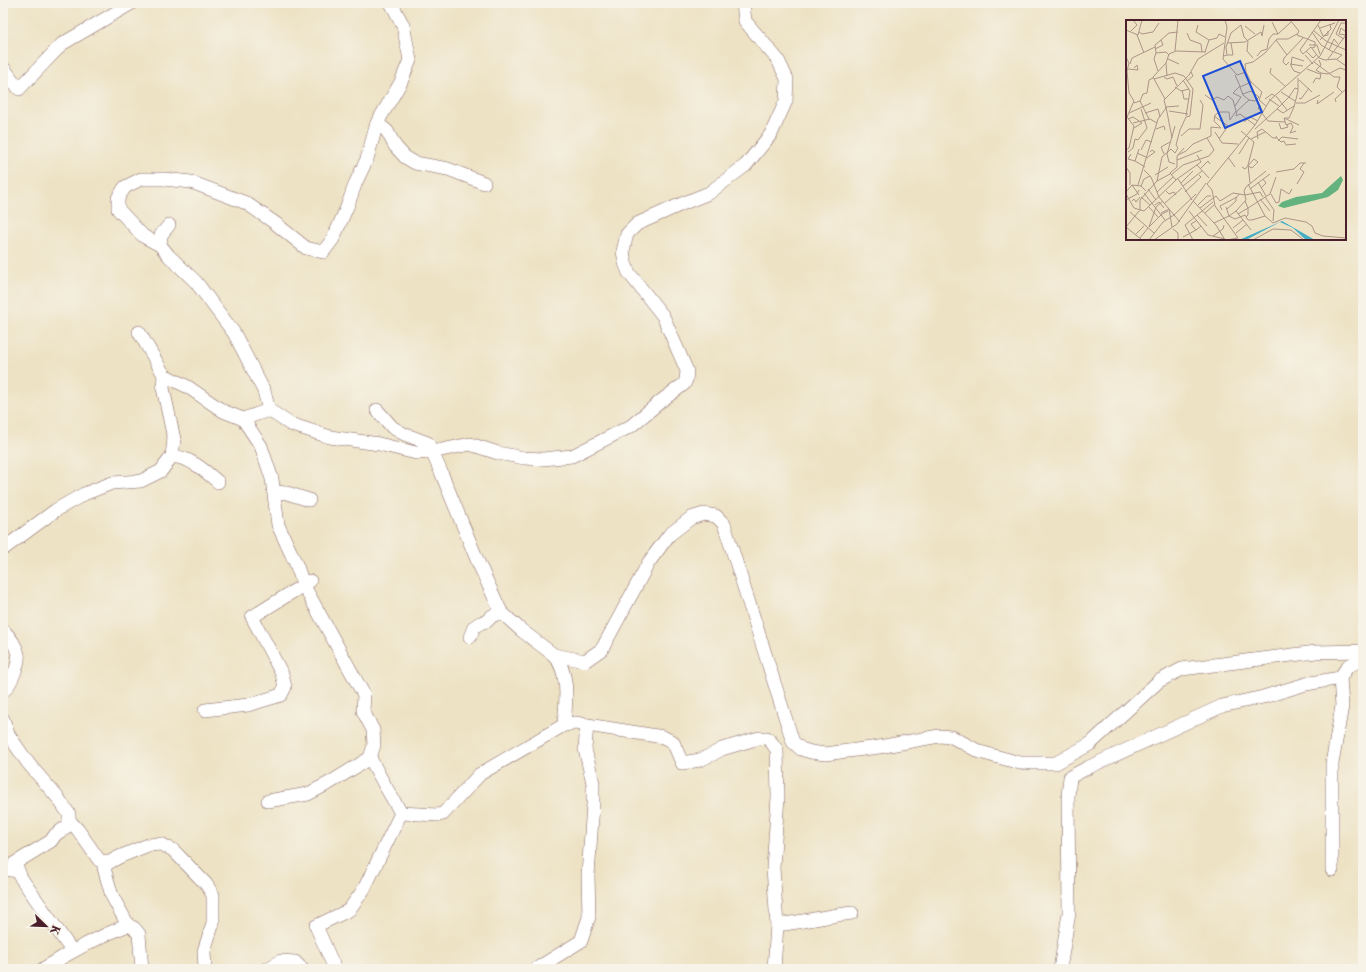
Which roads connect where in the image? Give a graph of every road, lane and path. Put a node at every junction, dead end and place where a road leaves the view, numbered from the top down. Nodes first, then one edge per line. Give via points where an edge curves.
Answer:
1 (132, 3) edge
2 (391, 3) edge
3 (743, 3) edge
4 (3, 67) edge
5 (377, 123) junction
6 (484, 183) dead end
7 (169, 225) dead end
8 (160, 246) junction
9 (139, 332) dead end
10 (164, 375) junction
11 (269, 410) junction
12 (377, 410) dead end
13 (243, 419) junction
14 (432, 452) junction
15 (172, 456) junction
16 (218, 482) dead end
17 (274, 492) junction
18 (309, 500) dead end
19 (3, 549) edge
20 (308, 583) junction
21 (501, 612) junction
22 (3, 630) edge
23 (470, 637) dead end
24 (1363, 651) edge
25 (554, 655) junction
26 (1363, 659) edge
27 (1340, 678) junction
28 (3, 691) edge
29 (205, 710) dead end
30 (3, 719) edge
31 (564, 725) junction
32 (587, 725) junction
33 (370, 758) junction
34 (268, 801) dead end
35 (401, 813) junction
36 (69, 820) junction
37 (108, 863) junction
38 (3, 869) edge
39 (1332, 870) dead end
40 (18, 871) junction
41 (852, 913) dead end
42 (128, 925) junction
43 (776, 925) junction
44 (72, 951) junction
45 (43, 969) edge
46 (142, 969) edge
47 (205, 969) edge
48 (266, 969) edge
49 (302, 969) edge
50 (336, 969) edge
51 (536, 969) edge
52 (774, 969) edge
53 (1060, 969) edge

1 - 4 street via 62,44 19,88
2 - 5 street via 403,25 410,60 401,82
3 - 14 street via 745,21 778,60 787,79 786,101 771,134 746,165 709,194 636,224 627,234 623,251 629,273 663,316 687,371 684,384 631,426 572,456 524,458 470,444
5 - 6 street via 387,131 405,157 415,163 448,169
5 - 8 street via 367,159 347,207 333,239 323,252 306,248 246,203 191,182 141,179 125,187 118,198 118,209 143,236
7 - 8 street via 161,235
8 - 11 street via 196,282 234,333 264,391
9 - 10 street
10 - 13 street via 188,387 223,411
10 - 15 street via 163,388 174,439
11 - 13 street
11 - 14 street via 290,424 330,437 379,444 416,453
12 - 14 street via 392,427 428,443
13 - 17 street via 261,446
14 - 21 street
15 - 16 street via 192,462
15 - 19 street via 161,471 141,481 112,482 84,494 56,510
17 - 18 street
17 - 20 street via 278,525
20 - 29 street via 252,616 282,674 285,687 281,695 248,705
20 - 33 street via 364,695 363,711 373,730 374,745
21 - 23 street via 474,627
21 - 25 street via 520,630
22 - 28 street via 19,655 16,669
24 - 25 street via 1316,652 1182,669 1159,681 1090,744 1056,763 1020,763 980,752 960,740 946,736 825,754 811,752 801,749 793,742 724,524 716,516 704,514 691,518 669,535 649,562 602,649 585,661
25 - 31 street via 564,671
26 - 27 street via 1348,666
27 - 39 street via 1342,706 1332,764
27 - 53 street via 1306,684 1222,706 1070,777 1069,913
30 - 36 street via 8,734 28,763 58,798 69,814
31 - 32 street
31 - 35 street via 480,774 443,814
32 - 43 street via 663,737 673,742 682,763 700,760 722,749 753,740 767,738 772,743 777,750 778,770 773,868
32 - 51 street via 585,749 593,784 588,875 589,917 581,942
33 - 34 street via 308,794
33 - 35 street
35 - 50 street via 364,889 349,910 316,926
36 - 37 street via 99,860
36 - 40 street via 69,825 55,834 51,841 15,863
37 - 42 street via 104,868 112,896
37 - 47 street via 148,845 161,844 173,850 206,884 213,895 213,923 204,951
38 - 40 street
40 - 44 street
41 - 43 street
42 - 44 street
42 - 46 street via 139,934
43 - 52 street
44 - 45 street
48 - 49 street via 281,961 294,962

